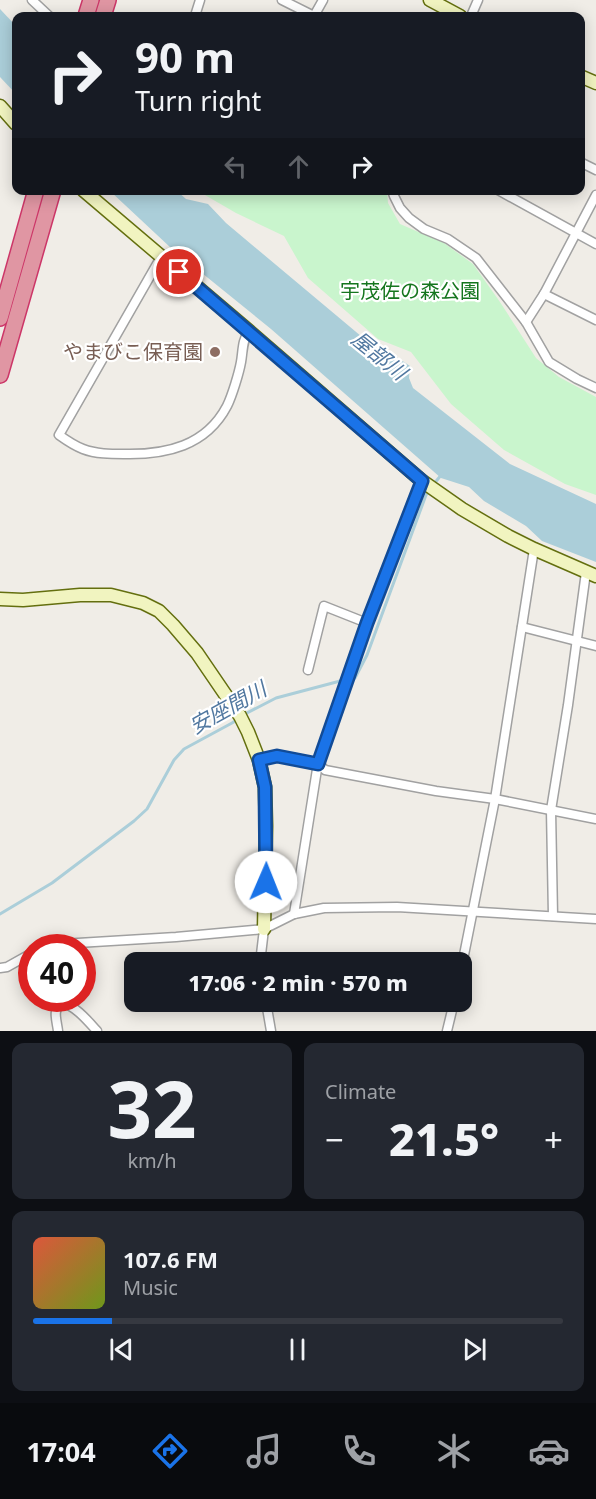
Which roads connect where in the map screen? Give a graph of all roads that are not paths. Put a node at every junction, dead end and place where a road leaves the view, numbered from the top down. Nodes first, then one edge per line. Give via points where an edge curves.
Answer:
1 (32, 0) edge
2 (282, 0) edge
3 (430, 0) edge
4 (45, 12) edge
5 (306, 12) edge
6 (452, 12) edge
7 (0, 106) edge
8 (12, 120) edge
9 (35, 195) edge
10 (52, 195) edge
11 (89, 195) edge
12 (394, 195) edge
13 (507, 195) edge
14 (596, 195) edge
15 (577, 234) junction
16 (596, 244) edge
17 (161, 257) junction
18 (544, 294) junction
19 (0, 318) edge
20 (596, 320) edge
21 (526, 322) junction
22 (249, 331) junction
23 (0, 375) edge
24 (596, 388) edge
25 (422, 481) junction
26 (534, 549) junction
27 (591, 574) edge
28 (0, 599) edge
29 (367, 623) junction
30 (522, 627) junction
31 (577, 640) junction
32 (596, 646) edge
33 (308, 670) dead end
34 (259, 760) junction
35 (318, 764) junction
36 (495, 800) junction
37 (551, 810) junction
38 (596, 819) edge
39 (474, 913) junction
40 (294, 914) junction
41 (553, 916) junction
42 (596, 919) edge
43 (264, 929) junction
44 (96, 942) edge
45 (261, 952) edge
46 (465, 952) edge
47 (18, 960) edge
48 (0, 968) edge
49 (268, 1012) edge
50 (452, 1012) edge
51 (58, 1031) edge
52 (97, 1031) edge
53 (271, 1031) edge
54 (447, 1031) edge

1 - 4 street
2 - 5 street
3 - 6 street
7 - 8 street
9 - 19 highway
10 - 23 highway
11 - 17 street
12 - 21 street via 400,208 423,229 448,239 476,258
13 - 15 street
14 - 15 street
15 - 16 street
15 - 18 street
17 - 22 street
17 - 22 street via 59,435 82,449 139,455 161,453 198,439 227,406
18 - 20 street
18 - 21 street
21 - 24 street via 549,362
22 - 25 street
25 - 26 street via 462,509
25 - 29 street
26 - 27 street
26 - 30 street
27 - 31 street
28 - 34 street via 111,595 159,611 197,653 240,716
29 - 33 street via 324,606
29 - 35 street
30 - 31 street
30 - 36 street
31 - 32 street
31 - 37 street
34 - 35 street via 277,756
34 - 43 street via 265,787
35 - 36 street via 325,770
35 - 40 street
36 - 37 street
36 - 39 street
37 - 38 street
37 - 41 street
39 - 40 street via 397,907 324,908
39 - 41 street
39 - 46 street
40 - 43 street
41 - 42 street
43 - 44 street
43 - 45 street
47 - 48 street
49 - 53 street
50 - 54 street
51 - 52 street via 55,1011 57,1005 66,1003

